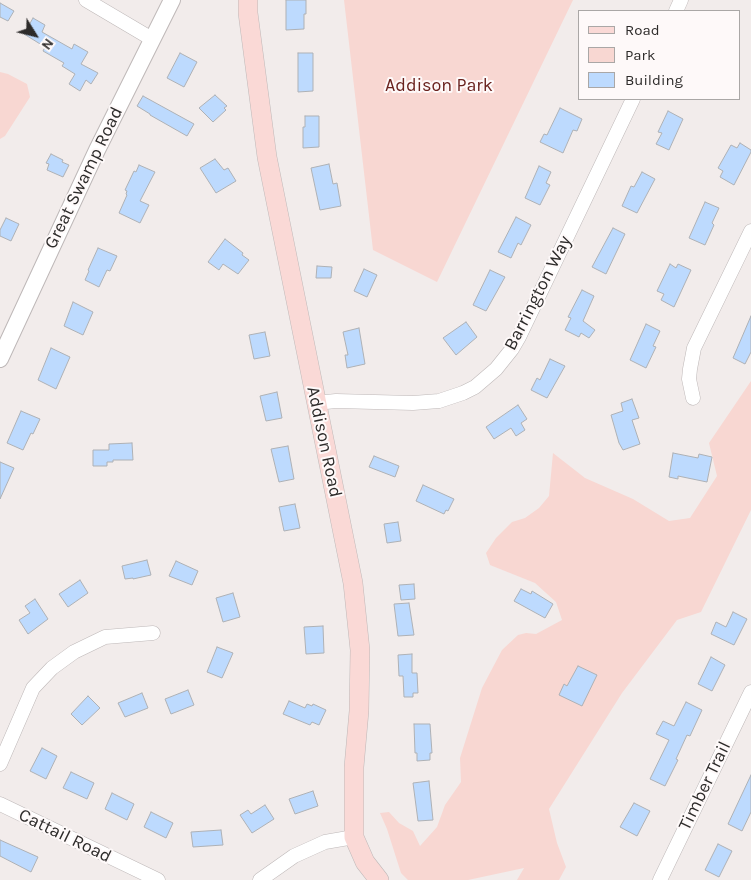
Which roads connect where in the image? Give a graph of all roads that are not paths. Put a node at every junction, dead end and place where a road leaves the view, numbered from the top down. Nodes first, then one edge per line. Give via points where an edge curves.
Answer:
1 (86, 0) edge
2 (172, 0) edge
3 (248, 0) edge
4 (152, 39) junction
5 (634, 100) edge
6 (751, 230) edge
7 (0, 359) edge
8 (693, 398) dead end
9 (316, 403) junction
10 (153, 633) dead end
11 (751, 692) edge
12 (0, 764) edge
13 (0, 804) edge
14 (354, 837) junction
15 (158, 880) edge
16 (260, 880) edge
17 (379, 880) edge
18 (660, 880) edge

1 - 4 street
2 - 4 street, Great Swamp Road
3 - 9 main road, Addison Road via 267,157
4 - 7 street, Great Swamp Road
5 - 9 street, Barrington Way via 519,337 496,369 475,387 438,401 336,400
6 - 8 street via 694,348 689,379
9 - 14 main road, Addison Road via 353,583 360,650
10 - 12 street via 104,637 52,668 33,688
11 - 18 street, Timber Trail
13 - 15 street, Cattail Road
14 - 16 street via 325,842 294,856
14 - 17 main road, Addison Road via 364,862

